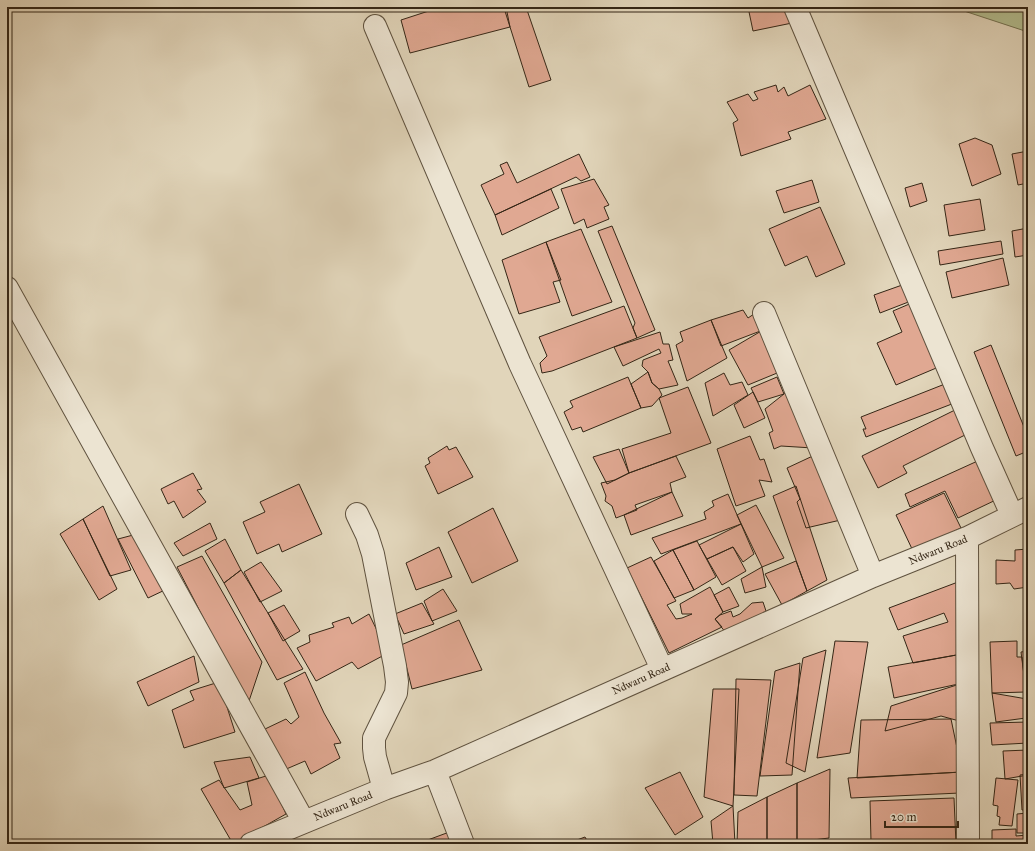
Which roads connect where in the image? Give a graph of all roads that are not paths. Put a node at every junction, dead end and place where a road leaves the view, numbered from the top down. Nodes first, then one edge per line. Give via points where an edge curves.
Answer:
1 (795, 7) edge
2 (375, 26) dead end
3 (7, 288) edge
4 (764, 313) dead end
5 (1020, 512) edge
6 (357, 514) dead end
7 (967, 538) junction
8 (873, 576) junction
9 (662, 669) junction
10 (435, 771) junction
11 (384, 789) junction
12 (304, 822) junction
13 (251, 844) edge
14 (463, 844) edge
15 (968, 844) edge

1 - 5 street via 982,448
2 - 9 street via 520,364
3 - 12 street
4 - 8 street
5 - 7 street, Ndwaru Road
6 - 11 street via 373,554 397,682 396,693 374,738 375,757
7 - 8 street, Ndwaru Road
7 - 15 street
8 - 9 street, Ndwaru Road
9 - 10 street, Ndwaru Road
10 - 11 street, Ndwaru Road
10 - 14 street
11 - 12 street, Ndwaru Road
12 - 13 street, Ndwaru Road

